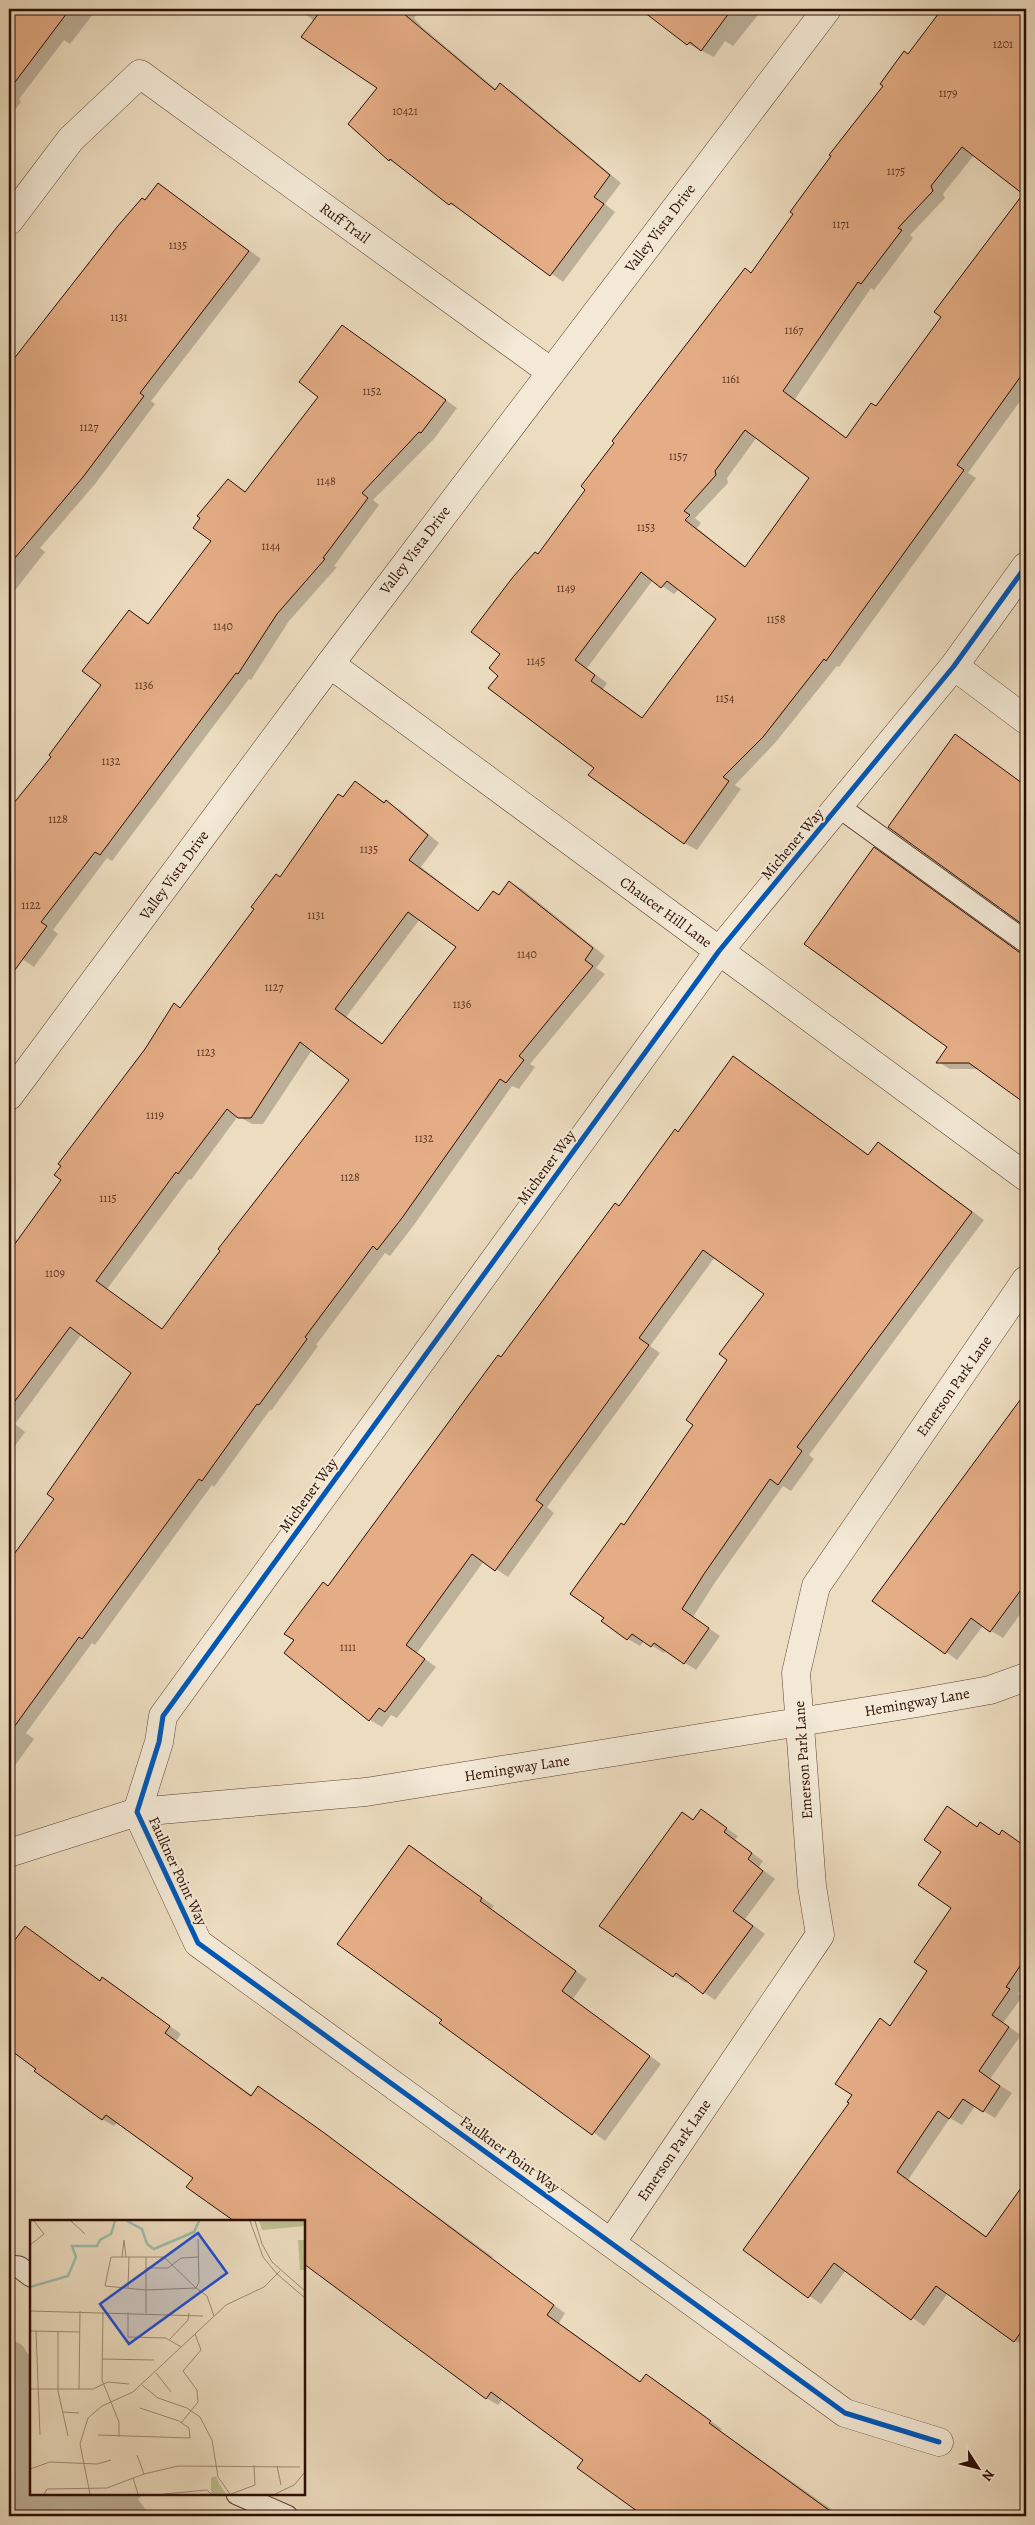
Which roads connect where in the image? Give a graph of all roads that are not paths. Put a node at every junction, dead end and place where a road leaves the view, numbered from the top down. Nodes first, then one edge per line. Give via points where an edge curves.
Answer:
1 (827, 9) edge
2 (9, 221) edge
3 (550, 372) junction
4 (1026, 566) edge
5 (330, 664) junction
6 (954, 666) junction
7 (1026, 720) edge
8 (839, 807) junction
9 (1026, 942) edge
10 (719, 951) junction
11 (9, 1096) edge
12 (1026, 1178) edge
13 (1026, 1280) edge
14 (1026, 1677) edge
15 (800, 1722) junction
16 (136, 1812) junction
17 (9, 1853) edge
18 (611, 2243) junction
19 (939, 2442) dead end
20 (239, 2495) edge
21 (287, 2516) edge

1 - 3 street, Valley Vista Drive
2 - 3 street, Ruff Trail via 71,139 140,74
3 - 5 street, Valley Vista Drive
4 - 6 street, Michener Way
5 - 10 street, Chaucer Hill Lane
5 - 11 street, Valley Vista Drive
6 - 7 street
6 - 8 street, Michener Way
8 - 9 lane
8 - 10 street, Michener Way
10 - 12 street, Chaucer Hill Lane
10 - 16 street, Michener Way via 163,1716 159,1742
13 - 15 street, Emerson Park Lane via 816,1586 796,1673
14 - 15 street, Hemingway Lane via 990,1690
15 - 16 street, Hemingway Lane via 366,1792
15 - 18 street, Emerson Park Lane via 812,1886 820,1935
16 - 17 street, Hemingway Lane
16 - 18 street, Faulkner Point Way via 198,1943
18 - 19 street, Faulkner Point Way via 845,2413
20 - 21 lane

